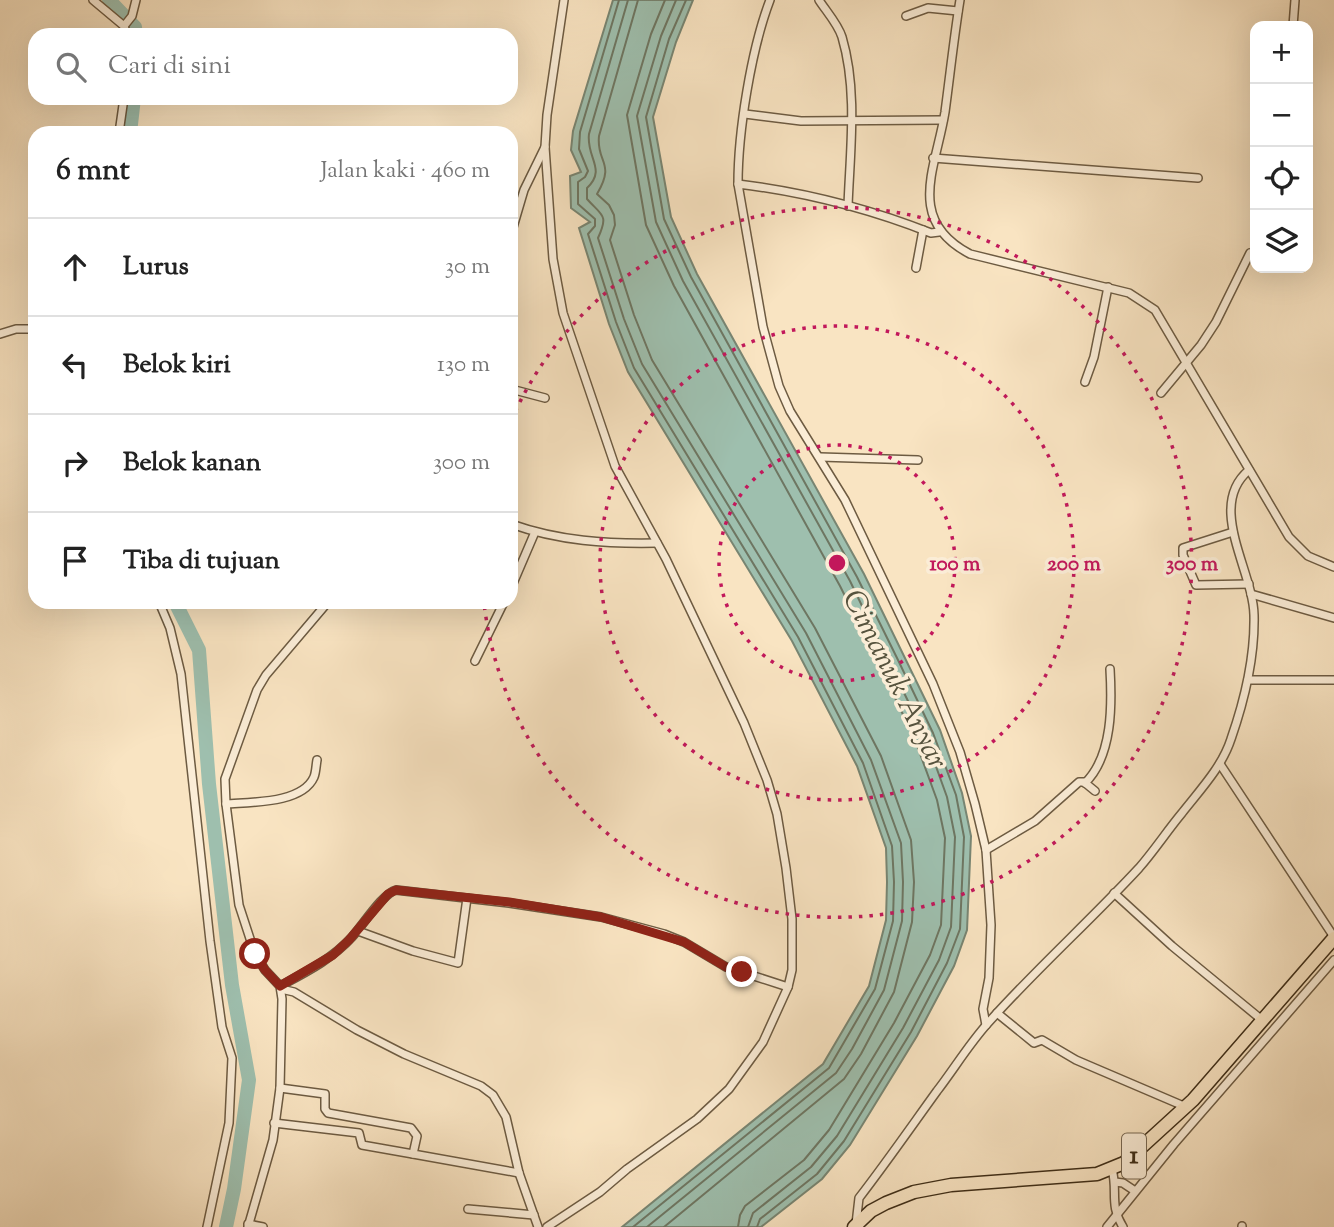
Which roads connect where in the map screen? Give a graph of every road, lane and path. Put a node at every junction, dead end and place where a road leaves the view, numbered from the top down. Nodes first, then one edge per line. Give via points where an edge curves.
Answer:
1 (93, 0) edge
2 (136, 0) edge
3 (565, 0) edge
4 (770, 0) edge
5 (819, 0) edge
6 (960, 0) edge
7 (1296, 0) edge
8 (958, 11) junction
9 (906, 16) dead end
10 (1294, 21) edge
11 (127, 22) junction
12 (127, 28) edge
13 (123, 105) edge
14 (745, 114) junction
15 (943, 120) junction
16 (852, 122) junction
17 (120, 126) edge
18 (545, 147) junction
19 (939, 158) junction
20 (1198, 177) dead end
21 (738, 184) junction
22 (848, 206) junction
23 (518, 210) edge
24 (923, 230) junction
25 (939, 232) junction
26 (1250, 253) dead end
27 (916, 268) dead end
28 (1108, 287) junction
29 (28, 329) edge
30 (0, 334) edge
31 (1187, 362) junction
32 (1084, 382) dead end
33 (518, 391) edge
34 (1160, 393) dead end
35 (545, 398) dead end
36 (820, 457) junction
37 (918, 460) dead end
38 (1248, 470) junction
39 (518, 526) edge
40 (535, 532) junction
41 (1233, 532) junction
42 (657, 543) junction
43 (1334, 567) edge
44 (518, 572) edge
45 (1249, 584) junction
46 (1251, 594) junction
47 (162, 609) edge
48 (322, 609) edge
49 (501, 609) edge
50 (1334, 618) edge
51 (475, 661) dead end
52 (1110, 669) dead end
53 (1248, 680) junction
54 (1334, 680) edge
55 (317, 760) dead end
56 (1220, 764) junction
57 (1085, 783) junction
58 (1094, 791) dead end
59 (226, 804) junction
60 (986, 850) junction
61 (1114, 893) junction
62 (467, 898) junction
63 (358, 931) junction
64 (1333, 942) edge
65 (1334, 960) edge
66 (281, 987) junction
67 (788, 988) junction
68 (997, 1013) junction
69 (1262, 1020) junction
70 (986, 1025) junction
71 (280, 1088) junction
72 (1186, 1107) junction
73 (274, 1123) junction
74 (413, 1154) junction
75 (519, 1173) junction
76 (1117, 1178) junction
77 (1134, 1190) junction
78 (468, 1209) dead end
79 (534, 1215) junction
80 (1116, 1215) junction
81 (248, 1225) edge
82 (855, 1226) edge
83 (207, 1227) edge
84 (263, 1227) edge
85 (538, 1227) edge
86 (547, 1227) edge
87 (1107, 1227) edge
88 (1123, 1227) edge

1 - 11 street
2 - 11 street
3 - 18 street
4 - 14 street
5 - 16 street via 842,37
6 - 8 street
7 - 10 street
8 - 9 street via 928,8
8 - 15 street
11 - 12 street
13 - 17 street
14 - 16 street
14 - 21 street
15 - 16 street
15 - 19 street
16 - 22 street
18 - 23 street
18 - 42 street via 563,313 615,466
19 - 20 street
19 - 25 street via 929,192
21 - 22 street
21 - 36 street via 763,327 779,386
22 - 24 street
24 - 25 street
24 - 27 street
25 - 28 street via 970,254
26 - 31 street via 1216,322
28 - 31 street via 1129,293 1155,310
28 - 32 street via 1094,357
29 - 30 street
31 - 34 street
31 - 38 street
33 - 35 street
36 - 37 street
36 - 60 street via 933,684 960,752
38 - 41 street via 1235,488
38 - 43 street via 1293,543 1308,556
39 - 40 street
40 - 42 street via 615,544
40 - 44 street
41 - 45 street
41 - 45 street via 1183,548 1183,555 1196,585
42 - 67 street via 767,780 777,814 792,919
45 - 46 street
46 - 50 street
46 - 53 street via 1254,623
47 - 83 street via 179,663 210,941 222,1027 232,1058 229,1123
48 - 59 street via 257,690 225,779
49 - 51 street
52 - 57 street via 1110,723 1095,770
53 - 54 street
53 - 56 street
55 - 59 street via 312,781 290,795
56 - 61 street
56 - 64 street
57 - 58 street
57 - 60 street via 1079,782 1023,830
59 - 66 street via 239,905 248,936 260,962
60 - 70 street via 991,925 983,1009
61 - 68 street
61 - 69 street
62 - 63 street via 392,891
62 - 63 street via 458,963
62 - 67 street via 601,917 664,934 726,967
63 - 66 street via 333,955
64 - 69 highway, 1
65 - 77 street
66 - 71 street
66 - 75 street via 404,1054 481,1086 506,1117
67 - 86 street via 763,1042 729,1089 698,1119
68 - 70 street
68 - 72 street via 1034,1043 1042,1041
69 - 72 highway, 1
70 - 82 street via 859,1198
71 - 73 street
71 - 74 street via 325,1094 328,1113 411,1128 417,1136
72 - 76 highway, 1
73 - 74 street via 359,1133 362,1145
73 - 81 street
74 - 75 street
75 - 79 street
76 - 77 street
76 - 80 street via 1113,1192
76 - 82 highway, 1 via 1097,1174 931,1188 886,1202
77 - 80 street
78 - 79 street
79 - 85 street
80 - 87 street
80 - 88 street
81 - 84 street

